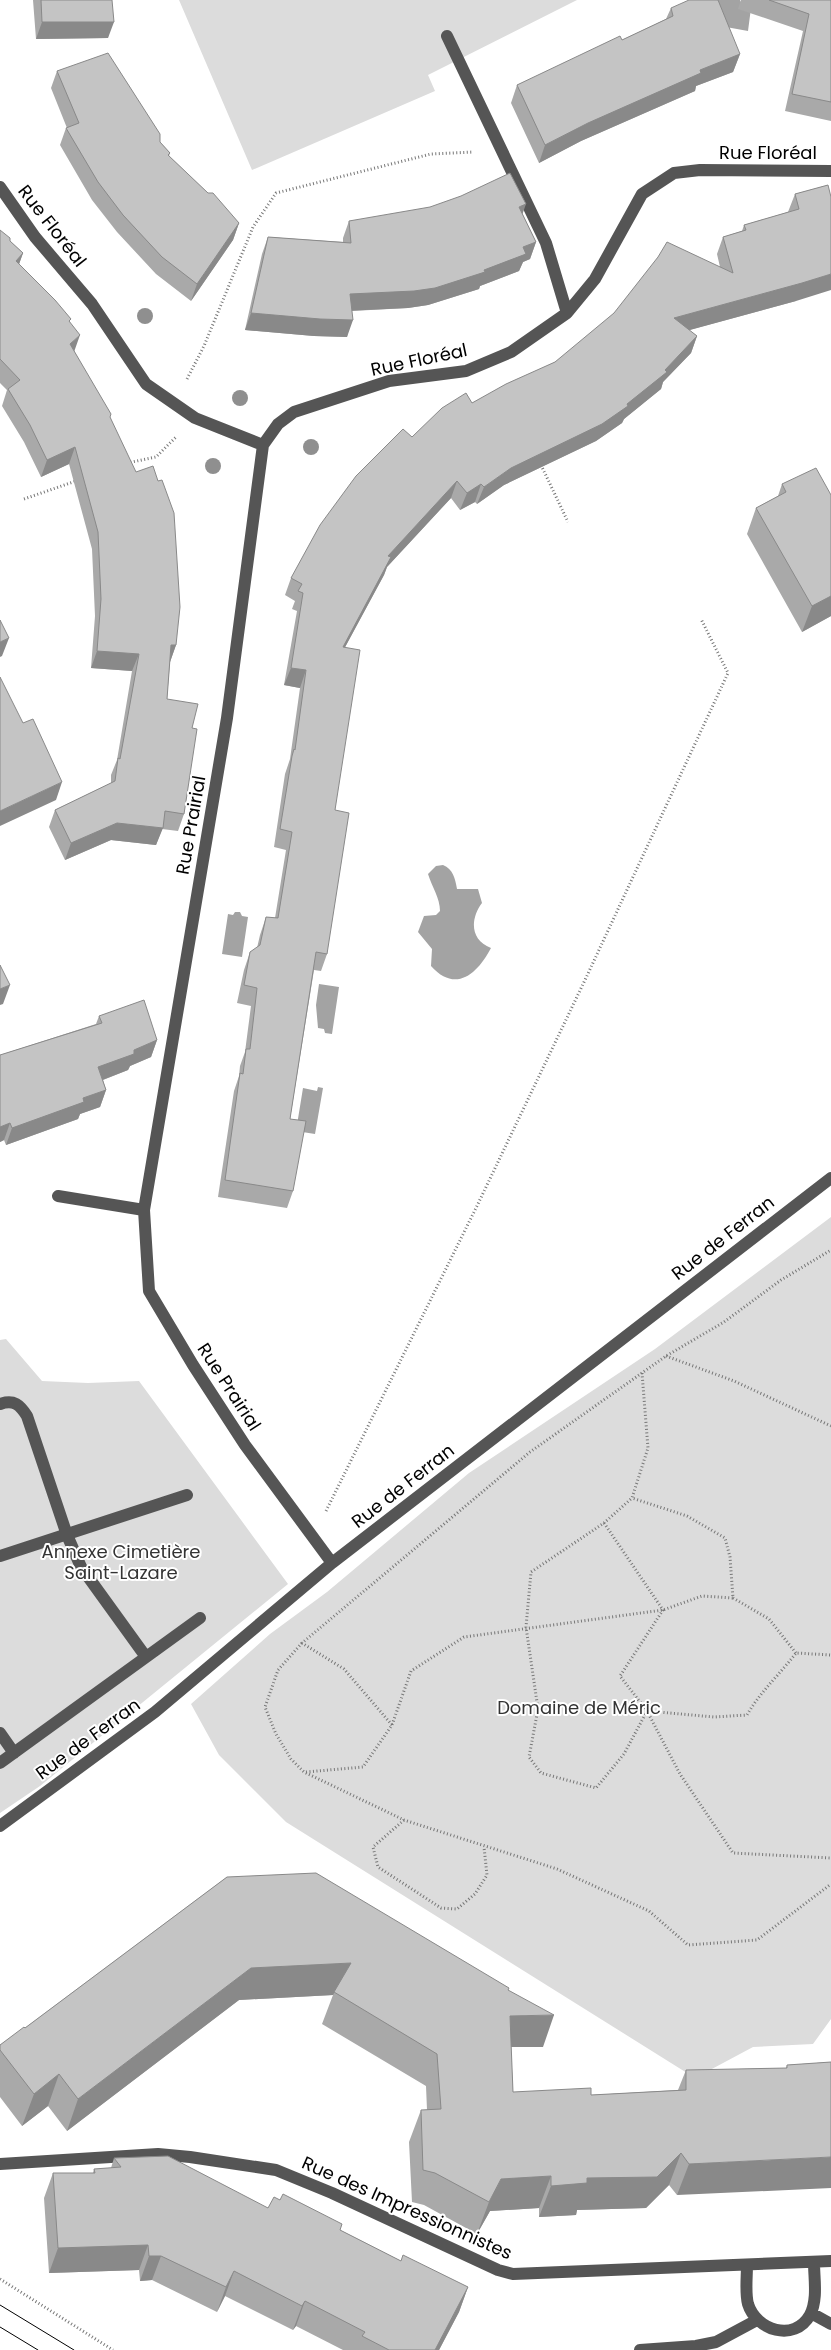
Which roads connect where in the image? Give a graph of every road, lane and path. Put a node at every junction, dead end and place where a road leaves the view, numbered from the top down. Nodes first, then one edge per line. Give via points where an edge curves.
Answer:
1 (446, 36) dead end
2 (502, 151) junction
3 (831, 171) edge
4 (0, 187) edge
5 (567, 313) junction
6 (174, 404) junction
7 (195, 418) junction
8 (263, 445) junction
9 (538, 459) edge
10 (126, 463) edge
11 (80, 480) edge
12 (24, 499) dead end
13 (568, 522) dead end
14 (701, 619) dead end
15 (831, 1178) edge
16 (58, 1196) dead end
17 (144, 1210) junction
18 (831, 1250) edge
19 (666, 1356) junction
20 (642, 1373) junction
21 (0, 1404) edge
22 (831, 1426) edge
23 (187, 1495) dead end
24 (632, 1498) junction
25 (604, 1523) junction
26 (66, 1535) junction
27 (311, 1535) junction
28 (0, 1556) edge
29 (332, 1563) junction
30 (733, 1598) junction
31 (663, 1610) junction
32 (200, 1618) dead end
33 (526, 1627) junction
34 (302, 1643) junction
35 (796, 1653) junction
36 (831, 1655) edge
37 (146, 1657) junction
38 (647, 1711) junction
39 (392, 1725) junction
40 (0, 1734) edge
41 (14, 1753) junction
42 (0, 1763) edge
43 (304, 1772) junction
44 (404, 1820) junction
45 (0, 1826) edge
46 (484, 1847) junction
47 (831, 1858) edge
48 (831, 1884) edge
49 (0, 2164) edge
50 (831, 2261) edge
51 (814, 2262) junction
52 (747, 2265) junction
53 (0, 2280) edge
54 (811, 2313) junction
55 (757, 2320) junction
56 (831, 2324) edge
57 (113, 2350) edge
58 (640, 2350) edge

1 - 2 street
2 - 5 street via 546,243
2 - 6 path via 431,154 276,193 252,227 204,346
3 - 5 street, Rue Floréal via 700,170 674,173 642,194 595,279
4 - 6 street, Rue Floréal via 34,237 92,304 146,384
5 - 8 street, Rue Floréal via 511,352 466,371 389,381 294,412 278,424
6 - 7 street, Rue Floréal
7 - 8 street, Rue Floréal
7 - 10 path via 156,457
8 - 17 street, Rue Prairial via 227,718
9 - 13 path
11 - 12 path
14 - 27 path via 728,672 472,1217 333,1501
15 - 29 street, Rue de Ferran
16 - 17 street
17 - 27 street, Rue Prairial via 150,1291 245,1445
18 - 19 path via 781,1280 724,1322
19 - 20 path
19 - 22 path via 734,1381
20 - 24 path via 648,1448
20 - 34 path via 530,1452
21 - 26 street via 14,1402 27,1416
23 - 26 street
24 - 25 path
24 - 30 path via 687,1516 725,1538
25 - 31 path
25 - 33 path via 531,1572
26 - 28 street
26 - 37 street via 80,1567
27 - 29 street, Rue Prairial
29 - 45 street, Rue de Ferran via 154,1712
30 - 31 path via 702,1596
30 - 35 path via 769,1619
31 - 33 path
31 - 38 path via 620,1676
32 - 37 street
33 - 38 path via 538,1709 529,1757 541,1773 596,1788 624,1754
33 - 39 path via 464,1637 411,1672
34 - 39 path via 344,1669
34 - 43 path via 278,1670 266,1707 276,1734 291,1759
35 - 36 path
35 - 38 path via 776,1680 757,1697 747,1715
37 - 41 street
38 - 47 path via 680,1774 733,1853
39 - 43 path via 363,1767
40 - 41 street
41 - 42 street
43 - 44 path
44 - 46 path
44 - 46 path via 373,1847 378,1868 441,1908 457,1908 475,1894 487,1876
46 - 48 path via 557,1869 649,1911 688,1945 757,1940
49 - 52 street, Rue des Impressionnistes via 158,2154 276,2170 513,2274
50 - 51 street, Rue des Impressionnistes
51 - 52 street, Rue des Impressionnistes
51 - 54 street via 815,2298
52 - 55 street via 748,2303
53 - 57 path
54 - 55 street via 794,2330 780,2332
54 - 56 street
55 - 58 street via 716,2342

